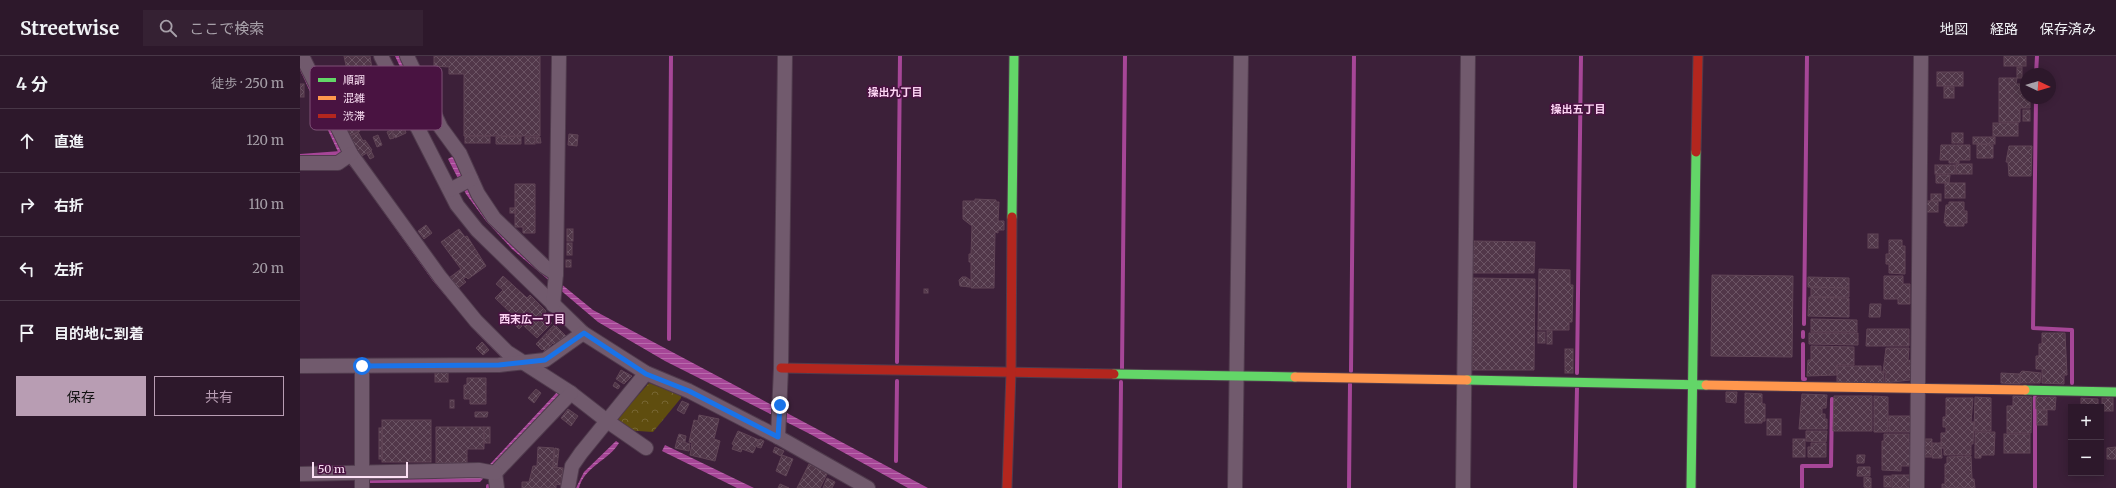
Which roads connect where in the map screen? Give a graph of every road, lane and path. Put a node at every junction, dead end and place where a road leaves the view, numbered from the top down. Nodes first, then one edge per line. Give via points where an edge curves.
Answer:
1 (302, 56) edge
2 (381, 56) edge
3 (407, 56) edge
4 (559, 56) edge
5 (785, 56) edge
6 (1014, 56) edge
7 (1241, 56) edge
8 (1468, 56) edge
9 (1698, 56) edge
10 (1920, 56) edge
11 (387, 66) edge
12 (412, 66) edge
13 (310, 72) edge
14 (442, 129) edge
15 (338, 130) edge
16 (428, 130) edge
17 (350, 154) junction
18 (300, 163) edge
19 (462, 184) junction
20 (556, 274) junction
21 (552, 305) junction
22 (584, 333) junction
23 (517, 363) junction
24 (300, 366) edge
25 (362, 366) junction
26 (781, 368) junction
27 (1011, 372) junction
28 (646, 374) junction
29 (1238, 376) junction
30 (1464, 381) junction
31 (1694, 385) junction
32 (1917, 390) junction
33 (2116, 392) edge
34 (571, 393) junction
35 (607, 421) junction
36 (778, 437) junction
37 (646, 448) dead end
38 (495, 473) junction
39 (300, 474) edge
40 (362, 474) junction
41 (362, 488) edge
42 (496, 488) edge
43 (568, 488) edge
44 (868, 488) edge
45 (1007, 488) edge
46 (1235, 488) edge
47 (1463, 488) edge
48 (1691, 488) edge
49 (1917, 488) edge

1 - 13 street
2 - 11 street
3 - 12 street
4 - 20 street
5 - 26 street
6 - 27 street
7 - 29 street
8 - 30 street
9 - 31 street
10 - 32 street
14 - 19 street via 460,154
15 - 17 street
16 - 19 street
17 - 18 street via 338,163
17 - 23 street via 440,278 476,321
19 - 20 street via 478,194 494,218 544,266
19 - 21 street via 457,205 477,230
20 - 21 street
21 - 22 street
22 - 23 street via 545,360
22 - 28 street
23 - 25 street
23 - 34 street
24 - 25 street
25 - 40 street
26 - 27 street
26 - 36 street
27 - 29 street
27 - 45 street
28 - 35 street
28 - 36 street via 689,391
29 - 30 street
29 - 46 street
30 - 31 street
30 - 47 street
31 - 32 street
31 - 48 street
32 - 33 street
32 - 49 street
34 - 35 street
34 - 38 street
35 - 37 street
35 - 43 street via 572,466
36 - 44 street
38 - 40 street via 479,470
38 - 42 street
39 - 40 street
40 - 41 street

